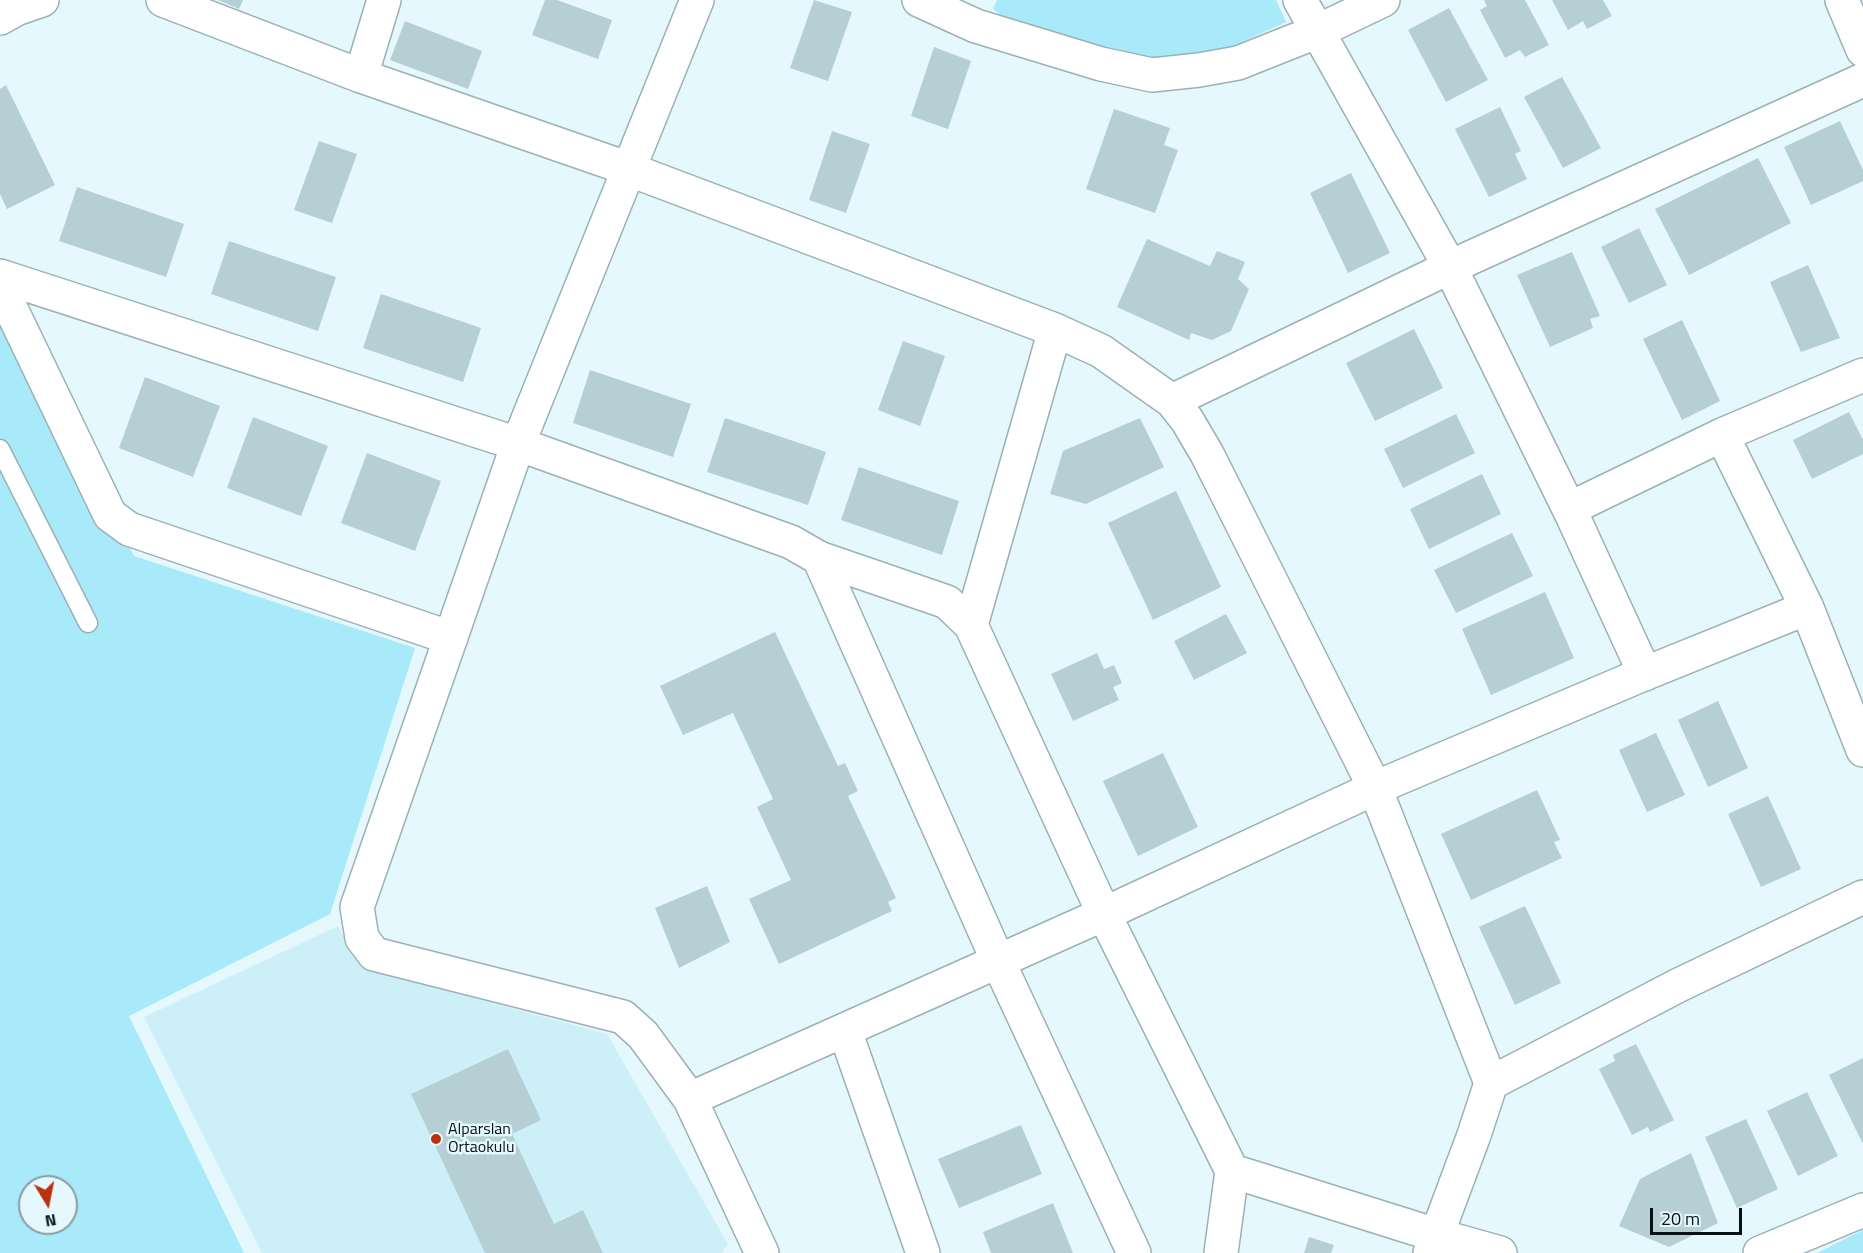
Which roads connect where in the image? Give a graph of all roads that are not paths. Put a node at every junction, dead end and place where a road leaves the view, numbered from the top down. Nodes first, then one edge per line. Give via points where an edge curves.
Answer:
1 (42, 0) edge
2 (163, 0) edge
3 (384, 0) edge
4 (697, 0) edge
5 (919, 0) edge
6 (1300, 0) edge
7 (1383, 0) edge
8 (1842, 0) edge
9 (981, 13) edge
10 (0, 18) edge
11 (1316, 32) junction
12 (1863, 50) edge
13 (361, 76) junction
14 (1863, 80) edge
15 (629, 169) junction
16 (1450, 267) junction
17 (0, 276) edge
18 (0, 286) edge
19 (1055, 330) junction
20 (1863, 375) edge
21 (1172, 401) junction
22 (1722, 435) junction
23 (518, 444) junction
24 (0, 449) edge
25 (1569, 509) junction
26 (819, 558) junction
27 (1807, 608) junction
28 (88, 623) dead end
29 (971, 625) junction
30 (451, 638) junction
31 (1645, 674) junction
32 (1863, 750) edge
33 (1375, 788) junction
34 (1863, 897) edge
35 (1104, 914) junction
36 (998, 961) junction
37 (845, 1031) junction
38 (1491, 1083) junction
39 (690, 1100) junction
40 (1232, 1171) junction
41 (1863, 1210) edge
42 (1433, 1244) edge
43 (762, 1253) edge
44 (923, 1253) edge
45 (1134, 1253) edge
46 (1221, 1253) edge
47 (1500, 1253) edge
48 (1760, 1253) edge

1 - 10 street
2 - 13 street
3 - 13 street
4 - 15 street
5 - 9 street
6 - 11 street
7 - 11 street
8 - 12 street
9 - 11 street via 1101,64 1152,75 1238,63
11 - 16 street
13 - 15 street
14 - 16 street
15 - 19 street
15 - 23 street
16 - 21 street
16 - 25 street
17 - 23 street
18 - 30 street via 110,515 129,529
19 - 21 street via 1101,351
19 - 29 street
20 - 22 street
21 - 33 street via 1206,454
22 - 25 street
22 - 27 street
23 - 26 street via 791,542
23 - 30 street
24 - 28 lane
25 - 31 street
26 - 29 street via 947,602
26 - 36 street
27 - 31 street
27 - 32 street
29 - 35 street
30 - 39 street via 357,907 362,938 374,954 623,1017 643,1035
31 - 33 street
33 - 35 street
33 - 38 street
34 - 38 street via 1679,985
35 - 36 street
35 - 40 street
36 - 37 street
36 - 45 street
37 - 39 street
37 - 44 street
38 - 42 street
39 - 43 street
40 - 42 street
40 - 46 street
41 - 48 street
42 - 47 street

